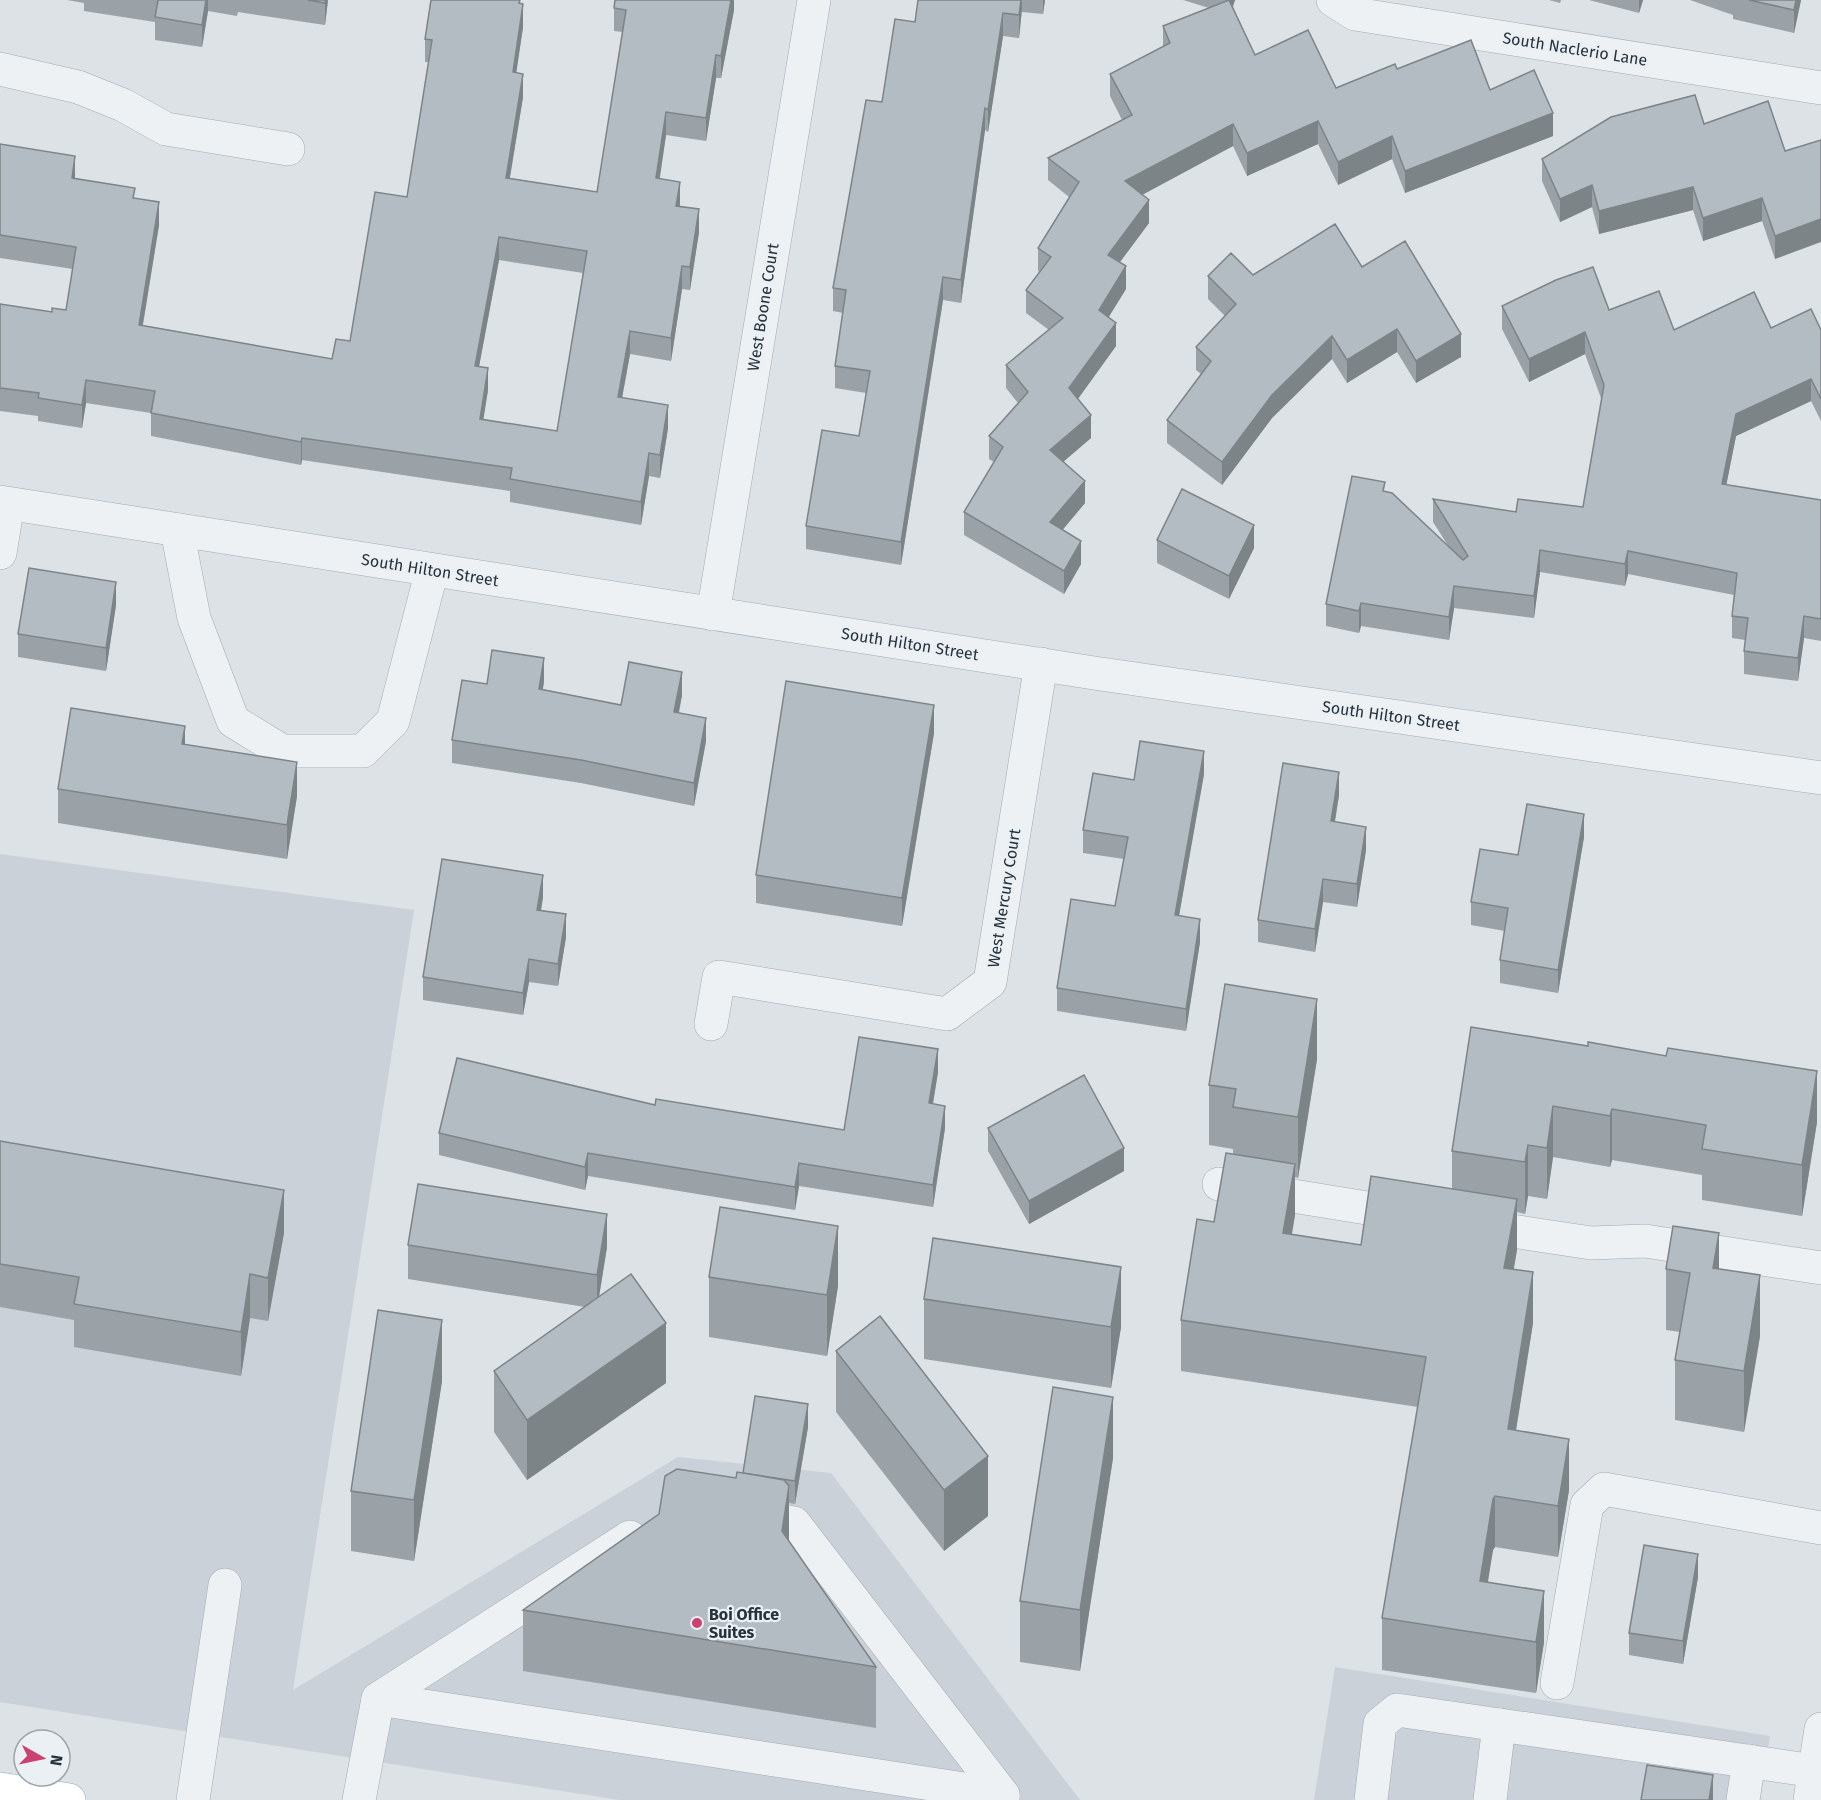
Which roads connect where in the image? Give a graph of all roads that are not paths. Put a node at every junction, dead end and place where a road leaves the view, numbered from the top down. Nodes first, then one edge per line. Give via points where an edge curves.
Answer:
1 (814, 0) edge
2 (1333, 0) edge
3 (0, 69) edge
4 (1821, 88) edge
5 (288, 149) dead end
6 (4, 503) edge
7 (177, 530) junction
8 (0, 554) edge
9 (432, 570) junction
10 (713, 614) junction
11 (1041, 664) junction
12 (1821, 778) edge
13 (711, 1024) dead end
14 (1219, 1185) edge
15 (1821, 1268) edge
16 (714, 1510) edge
17 (660, 1518) edge
18 (1821, 1528) edge
19 (225, 1585) dead end
20 (1557, 1683) dead end
21 (378, 1699) junction
22 (1499, 1725) junction
23 (1821, 1729) edge
24 (1749, 1761) junction
25 (1812, 1785) edge
26 (0, 1789) edge
27 (1003, 1798) edge
28 (69, 1800) edge
29 (193, 1800) edge
30 (359, 1800) edge
31 (1371, 1800) edge
32 (1490, 1800) edge
33 (1743, 1800) edge

1 - 10 street, West Boone Court
2 - 4 street, South Naclerio Lane via 1356,14
3 - 5 street via 78,87 123,105 166,129
6 - 7 street, South Hilton Street
6 - 8 street
7 - 9 street, South Hilton Street
7 - 9 street via 194,618 233,721 282,751 363,751 393,721
9 - 10 street, South Hilton Street
10 - 11 street, South Hilton Street
11 - 12 street, South Hilton Street
11 - 13 street, West Mercury Court via 990,982 947,1014 719,977
14 - 15 street via 1591,1243 1645,1241
16 - 27 street via 794,1522
17 - 21 street
18 - 20 street via 1604,1489 1587,1505
19 - 29 street
21 - 27 street
21 - 30 street
22 - 24 street
22 - 31 street via 1397,1710 1380,1724
22 - 32 street
23 - 25 street
24 - 25 street
24 - 33 street
26 - 28 main road

